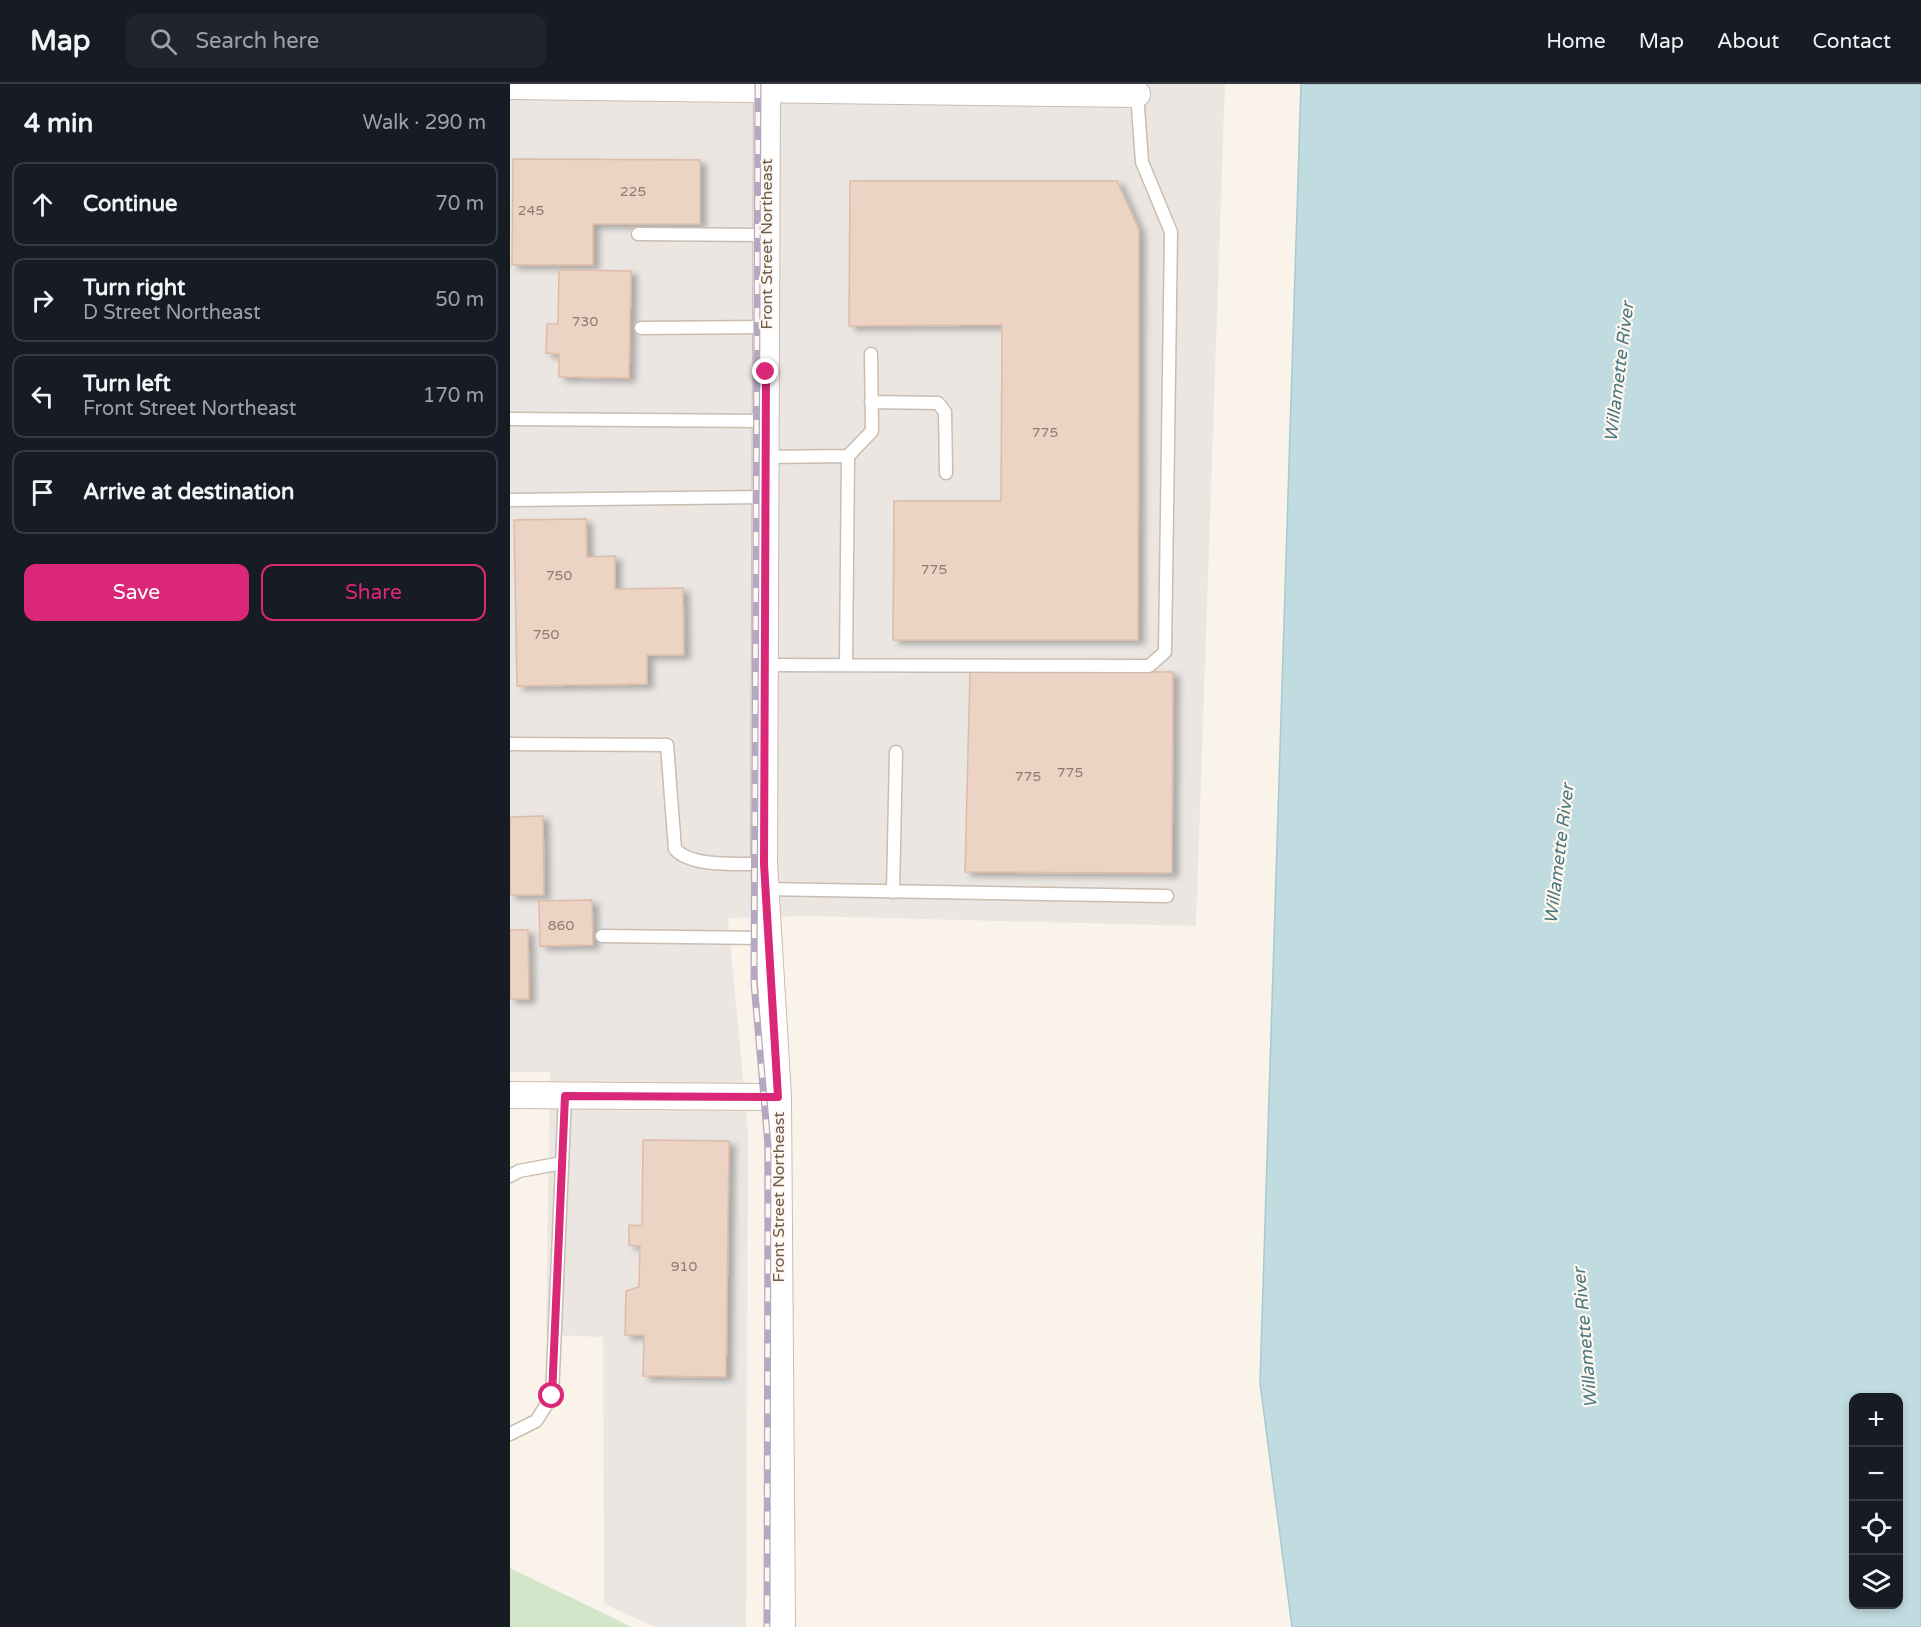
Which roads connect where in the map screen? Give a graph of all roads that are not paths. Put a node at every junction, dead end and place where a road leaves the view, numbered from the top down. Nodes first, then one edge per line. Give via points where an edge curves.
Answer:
1 (544, 85) edge
2 (510, 86) edge
3 (767, 87) edge
4 (1027, 88) edge
5 (1137, 94) joint
6 (638, 234) dead end
7 (767, 235) junction
8 (767, 327) junction
9 (641, 328) dead end
10 (871, 354) dead end
11 (871, 402) junction
12 (510, 419) edge
13 (766, 421) junction
14 (848, 456) junction
15 (766, 457) junction
16 (946, 473) dead end
17 (765, 497) junction
18 (510, 500) edge
19 (765, 665) junction
20 (846, 665) junction
21 (510, 744) edge
22 (896, 752) dead end
23 (764, 864) junction
24 (764, 890) junction
25 (893, 892) junction
26 (1167, 896) dead end
27 (602, 936) dead end
28 (767, 938) junction
29 (510, 1095) edge
30 (565, 1096) junction
31 (778, 1097) junction
32 (562, 1162) junction
33 (510, 1176) edge
34 (510, 1434) edge
35 (782, 1627) edge

1 - 2 street
1 - 3 street
3 - 4 street
3 - 7 street, Front Street Northeast
4 - 5 street
5 - 20 lane via 1142,162 1171,232 1165,652 1149,666
6 - 7 lane
7 - 8 street, Front Street Northeast
8 - 9 lane
8 - 13 street, Front Street Northeast
10 - 11 lane
11 - 14 lane via 872,431
11 - 16 lane via 938,403 945,412
12 - 13 lane
13 - 15 street, Front Street Northeast
14 - 15 lane
14 - 20 lane
15 - 17 street, Front Street Northeast
17 - 18 lane
17 - 19 street, Front Street Northeast
19 - 20 lane
19 - 23 street, Front Street Northeast
21 - 23 lane via 666,745 675,849 681,856 702,862
22 - 25 lane
23 - 24 street, Front Street Northeast
24 - 25 lane
24 - 28 street, Front Street Northeast
25 - 26 lane
27 - 28 lane
28 - 31 street, Front Street Northeast
29 - 30 street
30 - 31 street
30 - 32 lane
31 - 35 street, Front Street Northeast
32 - 33 lane
32 - 34 lane via 552,1396 536,1421

